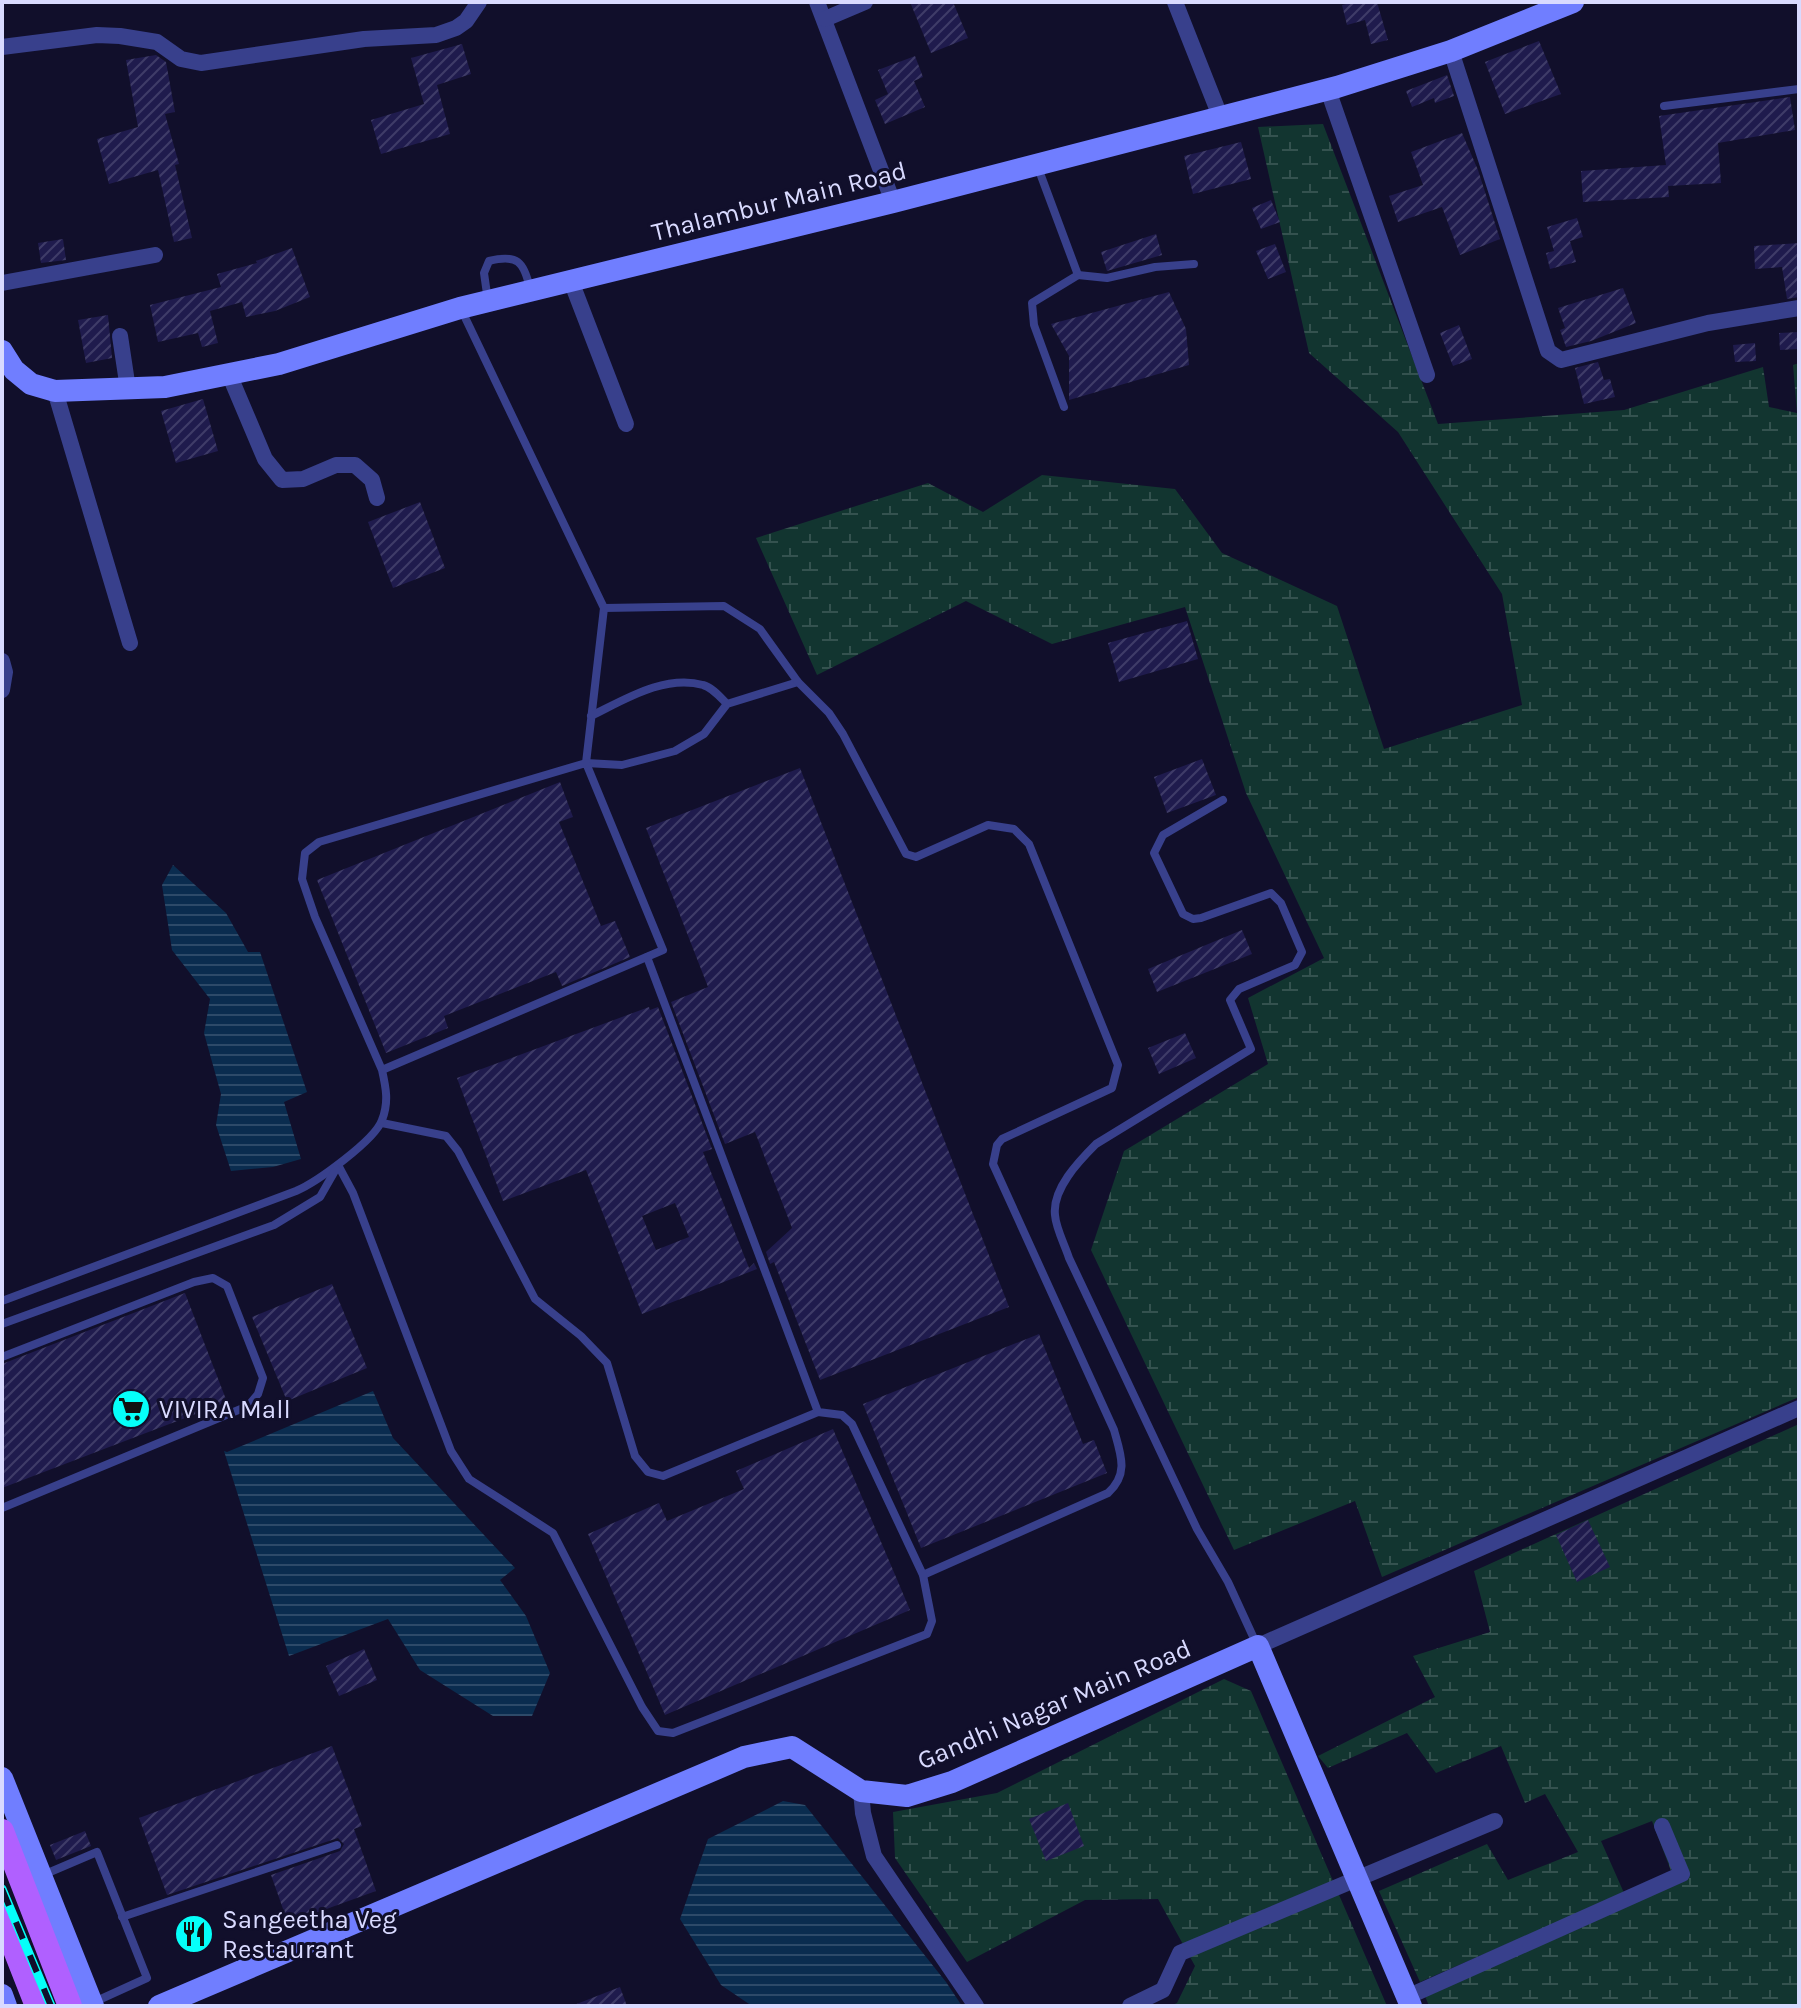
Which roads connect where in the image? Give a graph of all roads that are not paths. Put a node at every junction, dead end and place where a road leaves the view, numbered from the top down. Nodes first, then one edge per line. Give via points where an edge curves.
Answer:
1 (479, 2) edge
2 (817, 2) edge
3 (865, 2) edge
4 (1175, 2) edge
5 (1573, 2) edge
6 (1540, 8) edge
7 (825, 19) junction
8 (2, 47) edge
9 (1451, 51) junction
10 (1799, 89) edge
11 (1328, 90) junction
12 (1664, 106) dead end
13 (1220, 116) junction
14 (1036, 164) junction
15 (893, 202) junction
16 (155, 255) dead end
17 (1194, 264) dead end
18 (1078, 275) junction
19 (571, 281) junction
20 (2, 283) edge
21 (530, 291) junction
22 (488, 301) junction
23 (460, 308) junction
24 (1799, 308) edge
25 (120, 336) dead end
26 (2, 351) edge
27 (8, 372) edge
28 (229, 374) junction
29 (1427, 375) dead end
30 (128, 389) junction
31 (55, 391) junction
32 (1064, 407) dead end
33 (626, 424) dead end
34 (377, 498) dead end
35 (604, 608) junction
36 (130, 643) dead end
37 (2, 661) edge
38 (798, 682) junction
39 (2, 690) edge
40 (727, 704) junction
41 (591, 716) junction
42 (586, 763) junction
43 (1223, 800) dead end
44 (647, 957) junction
45 (382, 1070) junction
46 (382, 1123) junction
47 (338, 1165) junction
48 (2, 1301) edge
49 (2, 1324) edge
50 (2, 1357) edge
51 (1799, 1408) edge
52 (818, 1412) junction
53 (2, 1508) edge
54 (923, 1575) junction
55 (1258, 1646) junction
56 (2, 1778) edge
57 (861, 1791) junction
58 (1495, 1821) dead end
59 (1662, 1826) dead end
60 (2, 1831) edge
61 (337, 1845) dead end
62 (42, 1875) junction
63 (1358, 1878) junction
64 (2, 1917) edge
65 (122, 1917) junction
66 (2, 1995) edge
67 (1409, 2002) edge
68 (85, 2005) edge
69 (6, 2006) edge
70 (37, 2006) edge
71 (159, 2006) edge
72 (976, 2006) edge
73 (1130, 2006) edge

1 - 8 street via 466,21 436,35 364,39 201,63 181,59 157,42 120,36
2 - 7 street
3 - 7 street
4 - 13 street
5 - 6 street, Thalambur Main Road
6 - 9 street, Thalambur Main Road
7 - 15 street
9 - 11 street, Thalambur Main Road
9 - 24 street via 1554,357 1561,360 1708,323
10 - 12 lane
11 - 13 street, Thalambur Main Road
11 - 29 street
13 - 14 street, Thalambur Main Road
14 - 15 street, Thalambur Main Road
14 - 18 lane
15 - 19 street, Thalambur Main Road
16 - 20 street
17 - 18 lane via 1107,278
18 - 32 lane via 1032,303 1034,325
19 - 21 street, Thalambur Main Road
19 - 33 street
21 - 22 street, Thalambur Main Road
21 - 22 lane via 519,261 498,258 489,261 484,273
22 - 23 street, Thalambur Main Road
23 - 28 street, Thalambur Main Road via 279,364
23 - 35 lane
25 - 30 street
26 - 27 street, Thalambur Main Road
27 - 31 street, Thalambur Main Road
28 - 30 street, Thalambur Main Road
28 - 34 street via 265,459 282,480 355,465 372,480
30 - 31 street, Thalambur Main Road
31 - 36 street
35 - 38 lane via 724,606 760,629
35 - 41 lane
37 - 39 street
38 - 40 lane
38 - 54 lane via 843,734 906,854 916,857 988,825 1014,829 1029,844 1118,1065 1112,1088 1002,1139 993,1164 1114,1430 1122,1472 1118,1484
40 - 41 lane via 706,685 675,682
40 - 42 lane via 704,734 675,751 622,765
41 - 42 lane
42 - 44 lane via 663,950
42 - 45 lane via 319,842 305,853 302,879 315,917
43 - 55 lane via 1157,842 1154,853 1183,914 1201,918 1271,893 1281,903 1301,959 1239,989 1230,1000 1251,1049 1096,1144 1060,1190 1054,1214 1069,1258
44 - 45 lane
44 - 52 lane
45 - 46 lane via 388,1095
46 - 47 lane
46 - 52 lane via 446,1136 458,1151 535,1299 607,1363 635,1456 648,1472 663,1476
47 - 48 lane via 296,1191
47 - 49 lane via 320,1197 274,1225
47 - 54 lane via 451,1451 469,1479 553,1533 658,1731 673,1733 927,1634 932,1621
50 - 53 lane via 213,1278 227,1286 263,1378 248,1406
51 - 55 street
52 - 54 lane via 842,1415 852,1424
55 - 57 street, Gandhi Nagar Main Road via 952,1782 907,1796
55 - 63 street
56 - 62 street
57 - 71 street, Gandhi Nagar Main Road via 792,1747 744,1757
57 - 72 street via 874,1856
58 - 63 street
59 - 67 street via 1682,1874
60 - 68 main road
61 - 65 lane
62 - 65 lane via 97,1852
62 - 68 street
63 - 67 street
63 - 73 street via 1180,1953 1163,1990
64 - 70 main road
65 - 68 lane via 147,1978
66 - 69 street

